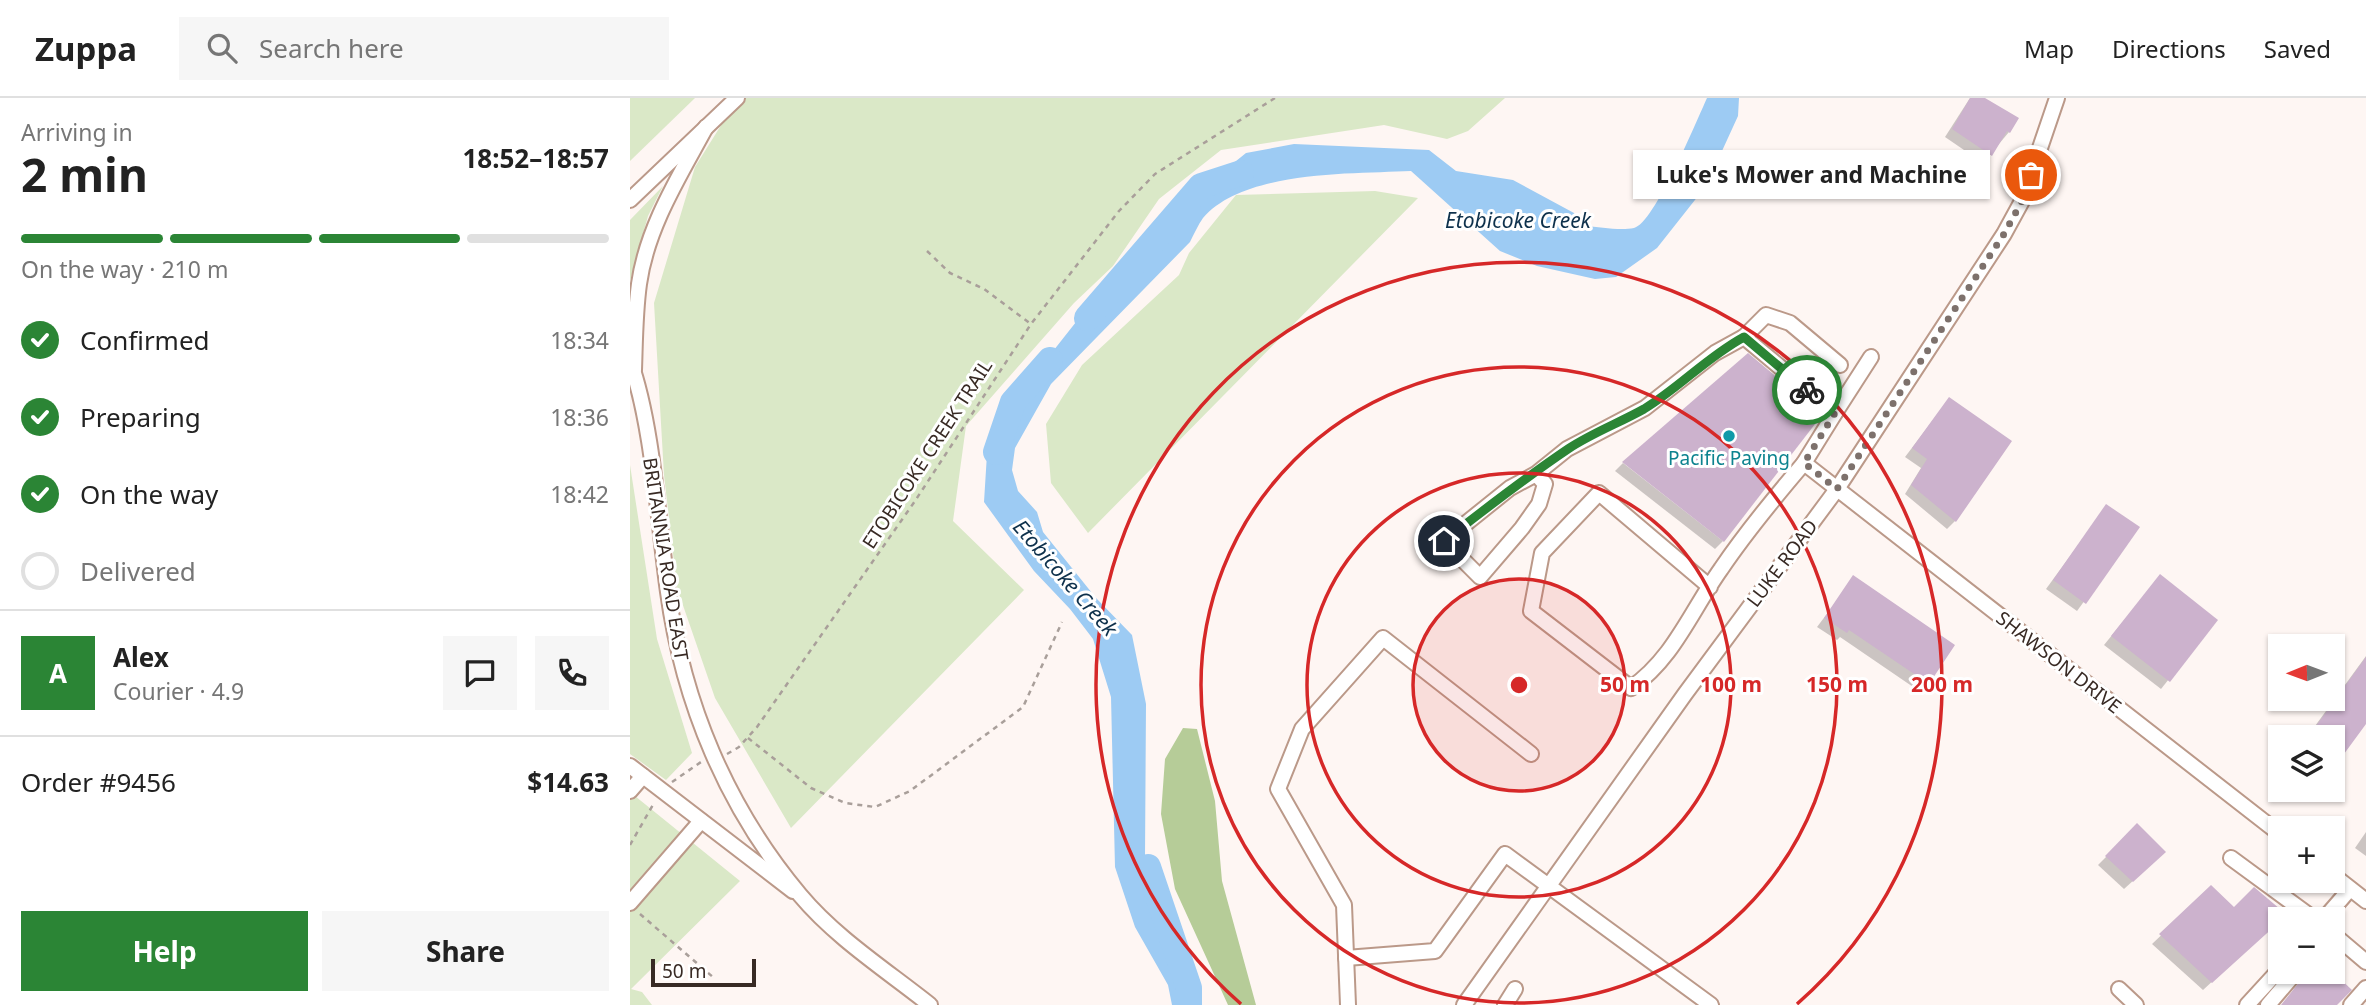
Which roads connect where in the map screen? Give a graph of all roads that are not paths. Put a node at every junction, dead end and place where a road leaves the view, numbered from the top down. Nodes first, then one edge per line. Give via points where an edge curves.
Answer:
1 (737, 98) edge
2 (2057, 98) edge
3 (706, 127) junction
4 (630, 200) edge
5 (1744, 337) junction
6 (1871, 357) dead end
7 (1840, 365) dead end
8 (632, 366) edge
9 (1835, 413) junction
10 (1804, 463) junction
11 (1536, 474) junction
12 (1837, 489) junction
13 (1710, 587) junction
14 (1531, 754) dead end
15 (630, 766) edge
16 (643, 776) junction
17 (630, 791) edge
18 (701, 821) junction
19 (2268, 825) edge
20 (2231, 858) dead end
21 (2345, 885) edge
22 (1548, 886) junction
23 (2350, 889) junction
24 (800, 896) junction
25 (2366, 901) edge
26 (2298, 907) edge
27 (2334, 907) edge
28 (635, 909) edge
29 (2345, 944) edge
30 (1346, 958) junction
31 (2366, 962) edge
32 (2268, 982) edge
33 (2286, 984) edge
34 (2366, 988) edge
35 (1516, 989) dead end
36 (2119, 989) dead end
37 (930, 1005) edge
38 (1348, 1005) edge
39 (1464, 1005) edge
40 (1505, 1005) edge
41 (1711, 1005) edge
42 (2136, 1005) edge
43 (2247, 1005) edge
44 (2268, 1005) edge
45 (2351, 1005) edge

1 - 3 street
2 - 12 street, LUKE ROAD via 2022,201 2004,234
3 - 4 street
3 - 8 street, BRITANNIA ROAD EAST via 658,219 643,261
5 - 7 street via 1766,315 1790,323
5 - 9 street
5 - 11 street via 1715,353 1645,408 1567,449
6 - 9 street
8 - 24 street, BRITANNIA ROAD EAST via 688,693 713,758 751,826
9 - 10 street
10 - 12 street, SHAWSON DRIVE
10 - 13 street
11 - 11 street via 1510,488 1444,541 1480,577 1539,504 1545,484
12 - 19 street, SHAWSON DRIVE
12 - 22 street, LUKE ROAD
13 - 13 street via 1664,660 1631,688 1531,611 1542,553 1598,493
14 - 30 street via 1383,638 1302,729 1278,789 1344,905
15 - 16 street
16 - 17 street
16 - 18 street
18 - 24 street
18 - 28 street
20 - 26 street
21 - 23 street
22 - 30 street via 1505,854 1435,951
22 - 39 street, LUKE ROAD
22 - 41 street
23 - 25 street
23 - 27 street
24 - 37 street, BRITANNIA ROAD EAST via 842,937
29 - 31 street
30 - 38 street
32 - 43 street
33 - 44 street
34 - 45 street
35 - 40 street
36 - 42 street

